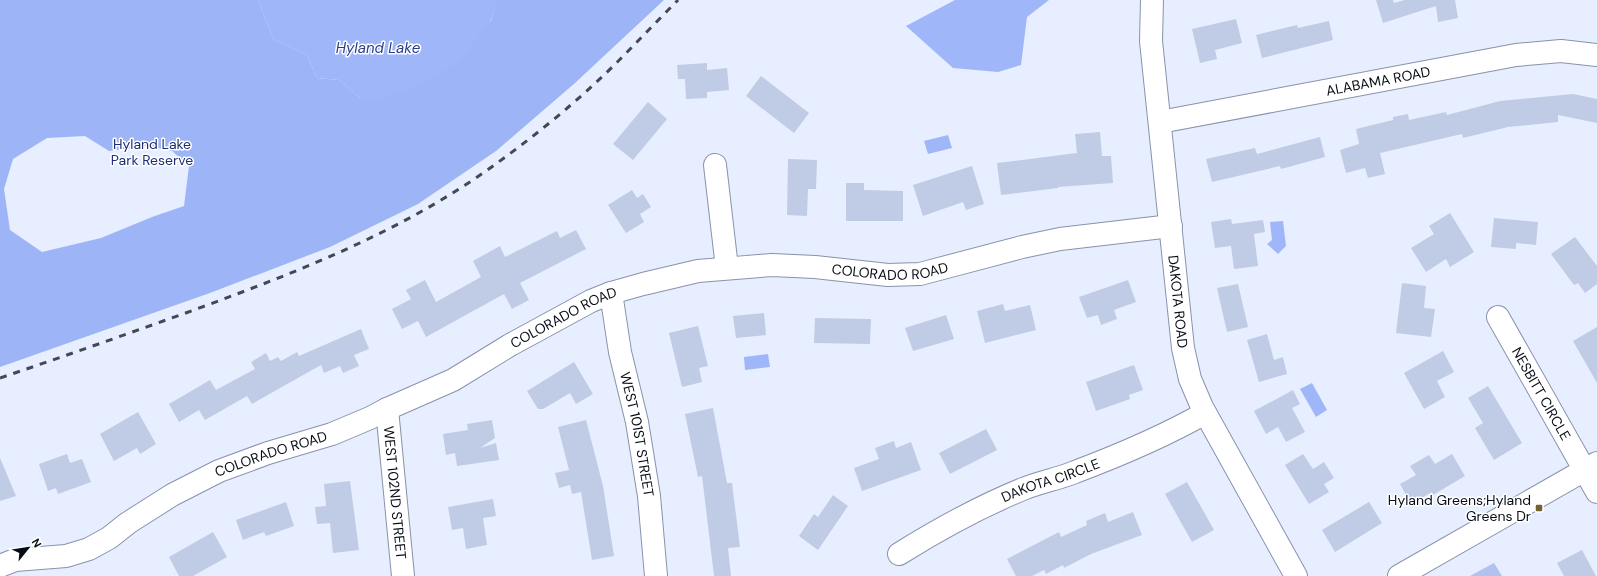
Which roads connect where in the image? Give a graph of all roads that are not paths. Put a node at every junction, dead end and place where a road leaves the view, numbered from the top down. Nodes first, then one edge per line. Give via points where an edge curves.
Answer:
1 (1152, 0) edge
2 (1597, 55) edge
3 (1160, 122) junction
4 (715, 165) dead end
5 (1171, 226) junction
6 (728, 268) junction
7 (611, 294) junction
8 (1498, 317) dead end
9 (387, 409) junction
10 (1205, 413) junction
11 (1591, 466) edge
12 (1597, 492) edge
13 (899, 554) dead end
14 (0, 566) edge
15 (403, 576) edge
16 (656, 576) edge
17 (1296, 576) edge
18 (1399, 576) edge

1 - 3 street, DAKOTA ROAD via 1151,41
2 - 3 street, ALABAMA ROAD via 1560,52 1516,55
3 - 5 street, DAKOTA ROAD
4 - 6 street
5 - 6 street, COLORADO ROAD via 1060,239 920,274 888,275 815,267
5 - 10 street, DAKOTA ROAD via 1183,348 1190,379
6 - 7 street, COLORADO ROAD via 698,271
7 - 9 street, COLORADO ROAD via 510,345 453,380
7 - 16 street, WEST 101ST STREET via 620,352 638,422 649,496
8 - 11 street, NESBITT CIRCLE
9 - 14 street, COLORADO ROAD via 332,434 219,471 172,495 89,550 66,556 15,560
9 - 15 street, WEST 102ND STREET
10 - 13 street, DAKOTA CIRCLE via 1129,451 977,509
10 - 17 street, DAKOTA ROAD
11 - 12 street, NESBITT CIRCLE
11 - 18 street

